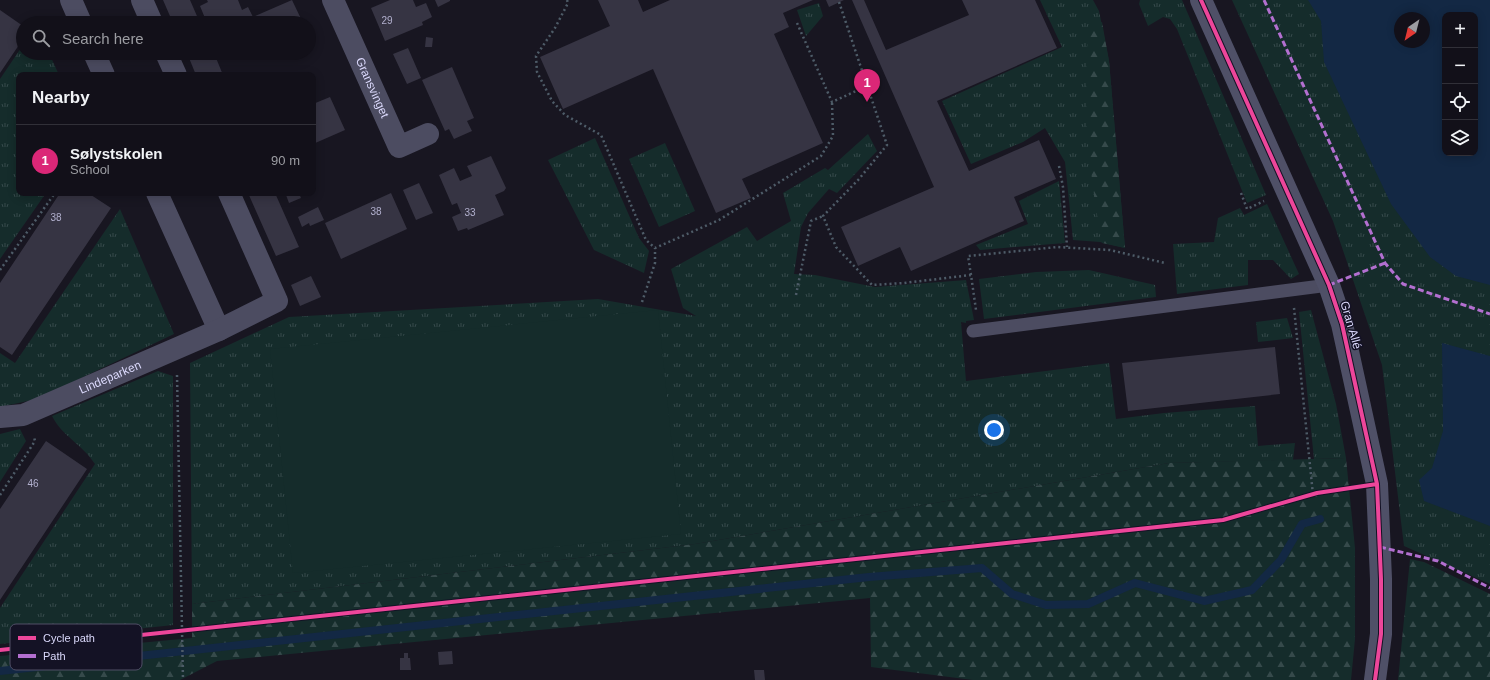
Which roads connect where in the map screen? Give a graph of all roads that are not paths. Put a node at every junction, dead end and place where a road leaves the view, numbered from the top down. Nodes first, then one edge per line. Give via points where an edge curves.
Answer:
1 (71, 0) edge
2 (142, 0) edge
3 (333, 0) edge
4 (1201, 0) edge
5 (78, 16) edge
6 (149, 16) edge
7 (97, 60) edge
8 (169, 60) edge
9 (103, 72) edge
10 (175, 72) edge
11 (428, 134) dead end
12 (158, 196) edge
13 (230, 196) edge
14 (1329, 285) junction
15 (219, 330) junction
16 (976, 331) road end
17 (0, 417) edge
18 (1375, 680) edge

1 - 5 street
2 - 6 street
3 - 11 street, Gransvinget via 399,147
4 - 14 street, Gran Allé
7 - 9 street
8 - 10 street
12 - 15 street
13 - 15 street, Lindeparken via 277,301
14 - 16 lane
14 - 18 street, Gran Allé via 1346,339 1377,484 1381,634
15 - 17 street, Lindeparken via 22,415

